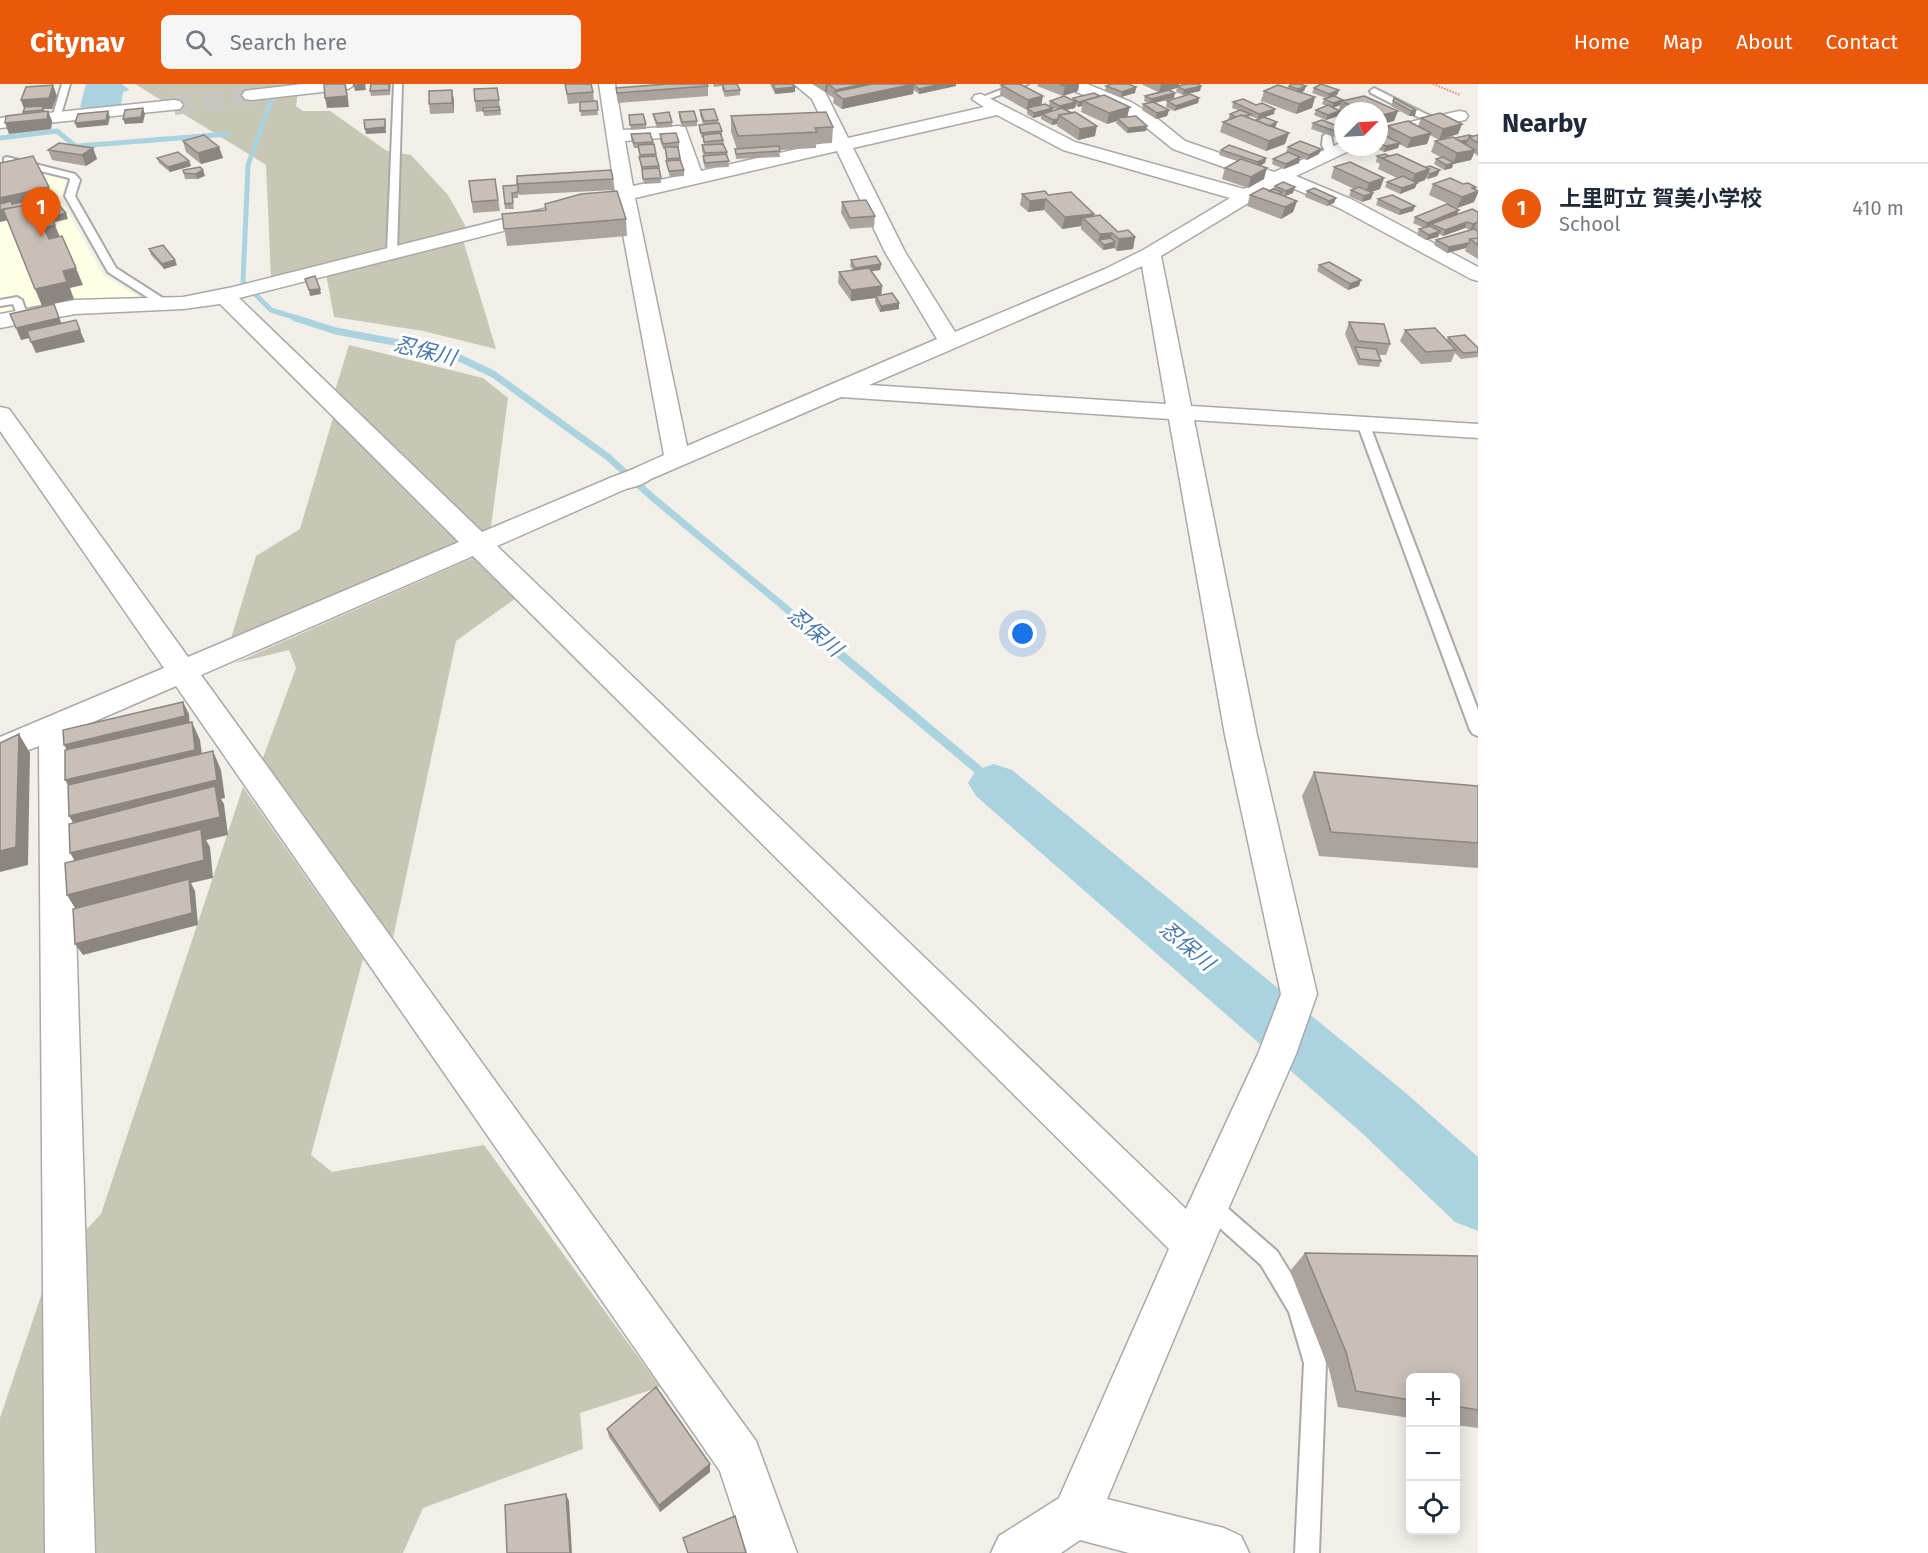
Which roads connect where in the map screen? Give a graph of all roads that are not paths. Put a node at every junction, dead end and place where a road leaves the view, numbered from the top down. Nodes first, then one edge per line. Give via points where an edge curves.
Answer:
1 (66, 84) edge
2 (348, 84) edge
3 (398, 84) edge
4 (607, 84) edge
5 (802, 84) edge
6 (1024, 84) edge
7 (1073, 84) edge
8 (1374, 91) dead end
9 (251, 95) tunnel mouth
10 (981, 99) joint
11 (174, 105) tunnel mouth
12 (999, 110) junction
13 (1459, 116) dead end
14 (56, 118) junction
15 (1434, 122) junction
16 (0, 123) edge
17 (1388, 132) edge
18 (615, 136) junction
19 (844, 144) junction
20 (1333, 145) edge
21 (7, 160) edge
22 (1278, 177) junction
23 (694, 179) junction
24 (625, 195) junction
25 (1246, 196) junction
26 (392, 252) junction
27 (1150, 254) junction
28 (1478, 275) edge
29 (227, 294) junction
30 (0, 303) edge
31 (165, 304) junction
32 (23, 316) junction
33 (0, 321) edge
34 (951, 342) junction
35 (837, 391) junction
36 (1180, 412) junction
37 (0, 414) edge
38 (1363, 423) junction
39 (1478, 430) edge
40 (677, 458) junction
41 (477, 544) junction
42 (182, 671) junction
43 (54, 727) junction
44 (1478, 730) edge
45 (0, 750) edge
46 (1209, 1205) junction
47 (1192, 1244) junction
48 (1076, 1515) junction
49 (70, 1553) edge
50 (772, 1553) edge
51 (1016, 1553) edge
52 (1224, 1553) edge
53 (1307, 1553) edge

1 - 14 lane
2 - 9 street
3 - 26 lane
4 - 18 street
5 - 19 street via 819,96
6 - 10 lane
7 - 22 street via 1125,106 1179,145
8 - 15 lane
10 - 12 street
11 - 14 street
12 - 19 street
12 - 25 street via 1069,146
13 - 15 street
14 - 16 street
15 - 17 street
18 - 23 street via 679,131
18 - 24 street
19 - 23 street
19 - 34 street via 895,252
20 - 22 street
21 - 31 lane via 72,176 75,180 70,196 112,270
22 - 25 street
22 - 28 street via 1346,204
23 - 24 street
24 - 26 street
24 - 40 street
25 - 27 street
26 - 29 street
27 - 34 street
27 - 36 street
29 - 31 street
29 - 41 street
30 - 32 lane via 17,300
31 - 32 street via 75,308
32 - 33 street
34 - 35 street
35 - 36 street
35 - 40 street
36 - 38 street
36 - 46 street via 1241,735 1299,994 1277,1054
37 - 42 street
38 - 39 street
38 - 44 lane
40 - 41 street
41 - 42 street
41 - 47 street
42 - 43 street
42 - 50 street via 739,1458
43 - 45 street
43 - 49 street
46 - 47 street
46 - 53 lane via 1269,1258 1299,1308 1315,1363
47 - 48 street
48 - 51 street
48 - 52 street

